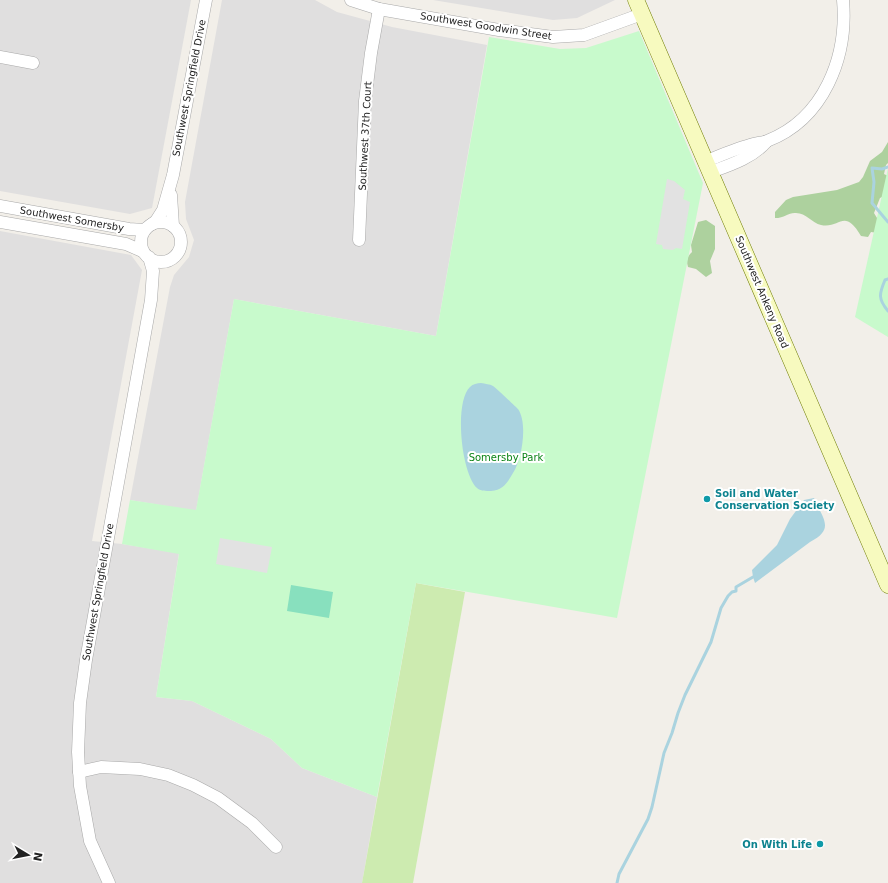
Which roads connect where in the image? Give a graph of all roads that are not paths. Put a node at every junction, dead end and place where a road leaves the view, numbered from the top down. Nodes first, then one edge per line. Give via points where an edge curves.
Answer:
1 (206, 0) edge
2 (351, 0) edge
3 (843, 0) edge
4 (639, 7) edge
5 (380, 9) junction
6 (0, 57) edge
7 (33, 63) dead end
8 (709, 166) junction
9 (173, 175) junction
10 (0, 206) edge
11 (0, 222) edge
12 (173, 226) junction
13 (148, 227) junction
14 (359, 240) dead end
15 (146, 254) junction
16 (168, 261) junction
17 (151, 300) junction
18 (888, 585) edge
19 (79, 772) junction
20 (276, 847) dead end
21 (109, 883) edge

1 - 9 street, Southwest Springfield Drive
2 - 5 street, Southwest Goodwin Street
3 - 8 street via 843,34 836,68 828,85 805,116 766,142 749,145
4 - 5 street, Southwest Goodwin Street via 584,35 553,37
4 - 8 street, Southwest Ankeny Road
5 - 14 street, Southwest 37th Court via 365,101
6 - 7 street
8 - 18 street, Southwest Ankeny Road
9 - 12 street, Southwest Springfield Drive
9 - 13 street, Southwest Springfield Drive via 163,210 156,221
10 - 13 street, Southwest Somersby via 129,229
11 - 15 street, Southwest Somersby via 126,244
12 - 13 street via 165,223
12 - 16 street via 179,235 180,249
13 - 15 street via 141,239
15 - 16 street via 157,261
15 - 17 street, Southwest Springfield Drive via 152,271
16 - 17 street, Southwest Springfield Drive via 158,278
17 - 19 street, Southwest Springfield Drive via 86,660 80,703
19 - 20 street via 101,767 140,769 168,775 218,798 252,822
19 - 21 street, Southwest Springfield Drive via 90,841

